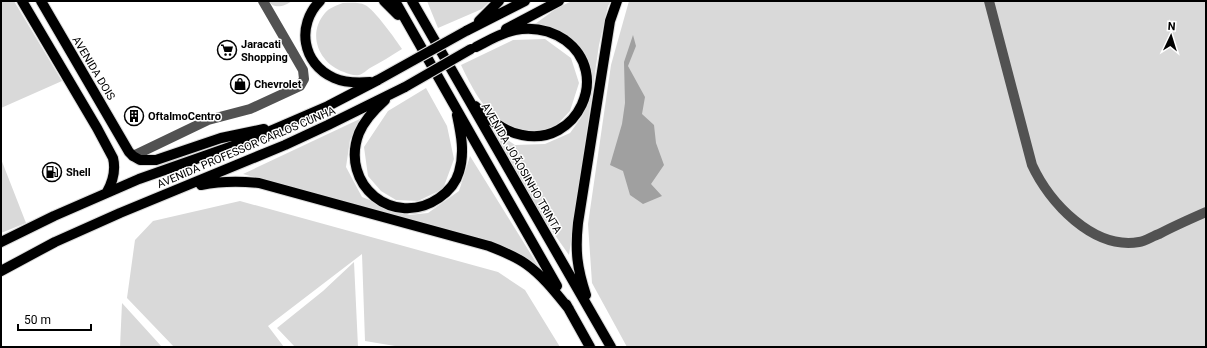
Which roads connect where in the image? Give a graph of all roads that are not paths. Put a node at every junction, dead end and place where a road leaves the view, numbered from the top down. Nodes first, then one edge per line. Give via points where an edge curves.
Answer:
1 (22, 1) edge
2 (263, 1) edge
3 (320, 1) edge
4 (384, 1) edge
5 (395, 1) edge
6 (412, 1) edge
7 (419, 1) edge
8 (498, 1) edge
9 (525, 1) edge
10 (559, 1) edge
11 (617, 1) edge
12 (989, 1) edge
13 (43, 5) edge
14 (31, 17) junction
15 (424, 21) junction
16 (469, 29) junction
17 (416, 37) junction
18 (474, 48) junction
19 (378, 80) junction
20 (401, 89) junction
21 (469, 100) junction
22 (456, 107) junction
23 (284, 125) junction
24 (173, 155) junction
25 (133, 156) junction
26 (158, 172) junction
27 (182, 188) junction
28 (107, 192) junction
29 (1206, 212) edge
30 (1, 242) edge
31 (1, 270) edge
32 (569, 309) junction
33 (593, 316) junction
34 (590, 347) edge
35 (611, 347) edge

1 - 14 main road
2 - 25 street via 303,70 304,76 298,88 250,109 208,120
3 - 19 main road via 310,14 306,29 306,49 313,61 327,75 340,80 355,83
4 - 17 main road
5 - 17 main road
6 - 15 main road, AVENIDA JOÃOSINHO TRINTA
7 - 15 main road
8 - 16 main road
9 - 16 main road, AVENIDA PROFESSOR CARLOS CUNHA
10 - 18 main road, AVENIDA PROFESSOR CARLOS CUNHA
11 - 33 main road via 610,21 576,239 578,269
12 - 29 street via 1032,165 1043,186 1067,214 1078,224 1109,240 1140,242
13 - 14 main road
13 - 25 main road, AVENIDA DOIS
14 - 28 main road via 112,158 113,176
15 - 21 main road, AVENIDA JOÃOSINHO TRINTA
16 - 19 main road, AVENIDA PROFESSOR CARLOS CUNHA, bridge
17 - 22 main road
18 - 20 main road, AVENIDA PROFESSOR CARLOS CUNHA, bridge
18 - 21 main road via 516,30 537,30 559,36 582,59 587,84 585,97 578,112 566,125 539,137 513,132 490,119
19 - 23 main road, AVENIDA PROFESSOR CARLOS CUNHA
20 - 22 main road via 380,105 364,124 356,141 355,156 360,180 365,188 376,198 398,208 411,209 428,205 446,194 457,180 462,155
20 - 27 main road, AVENIDA PROFESSOR CARLOS CUNHA via 286,145
21 - 33 main road, AVENIDA JOÃOSINHO TRINTA
22 - 32 main road
23 - 24 main road via 231,135
23 - 26 main road, AVENIDA PROFESSOR CARLOS CUNHA
24 - 25 main road via 156,160 140,160
24 - 26 main road
26 - 28 main road, AVENIDA PROFESSOR CARLOS CUNHA
27 - 31 main road, AVENIDA PROFESSOR CARLOS CUNHA via 120,213
27 - 32 main road via 219,182 258,183 489,246 525,263 545,280
28 - 30 main road, AVENIDA PROFESSOR CARLOS CUNHA
32 - 34 main road
33 - 35 main road, AVENIDA JOÃOSINHO TRINTA

